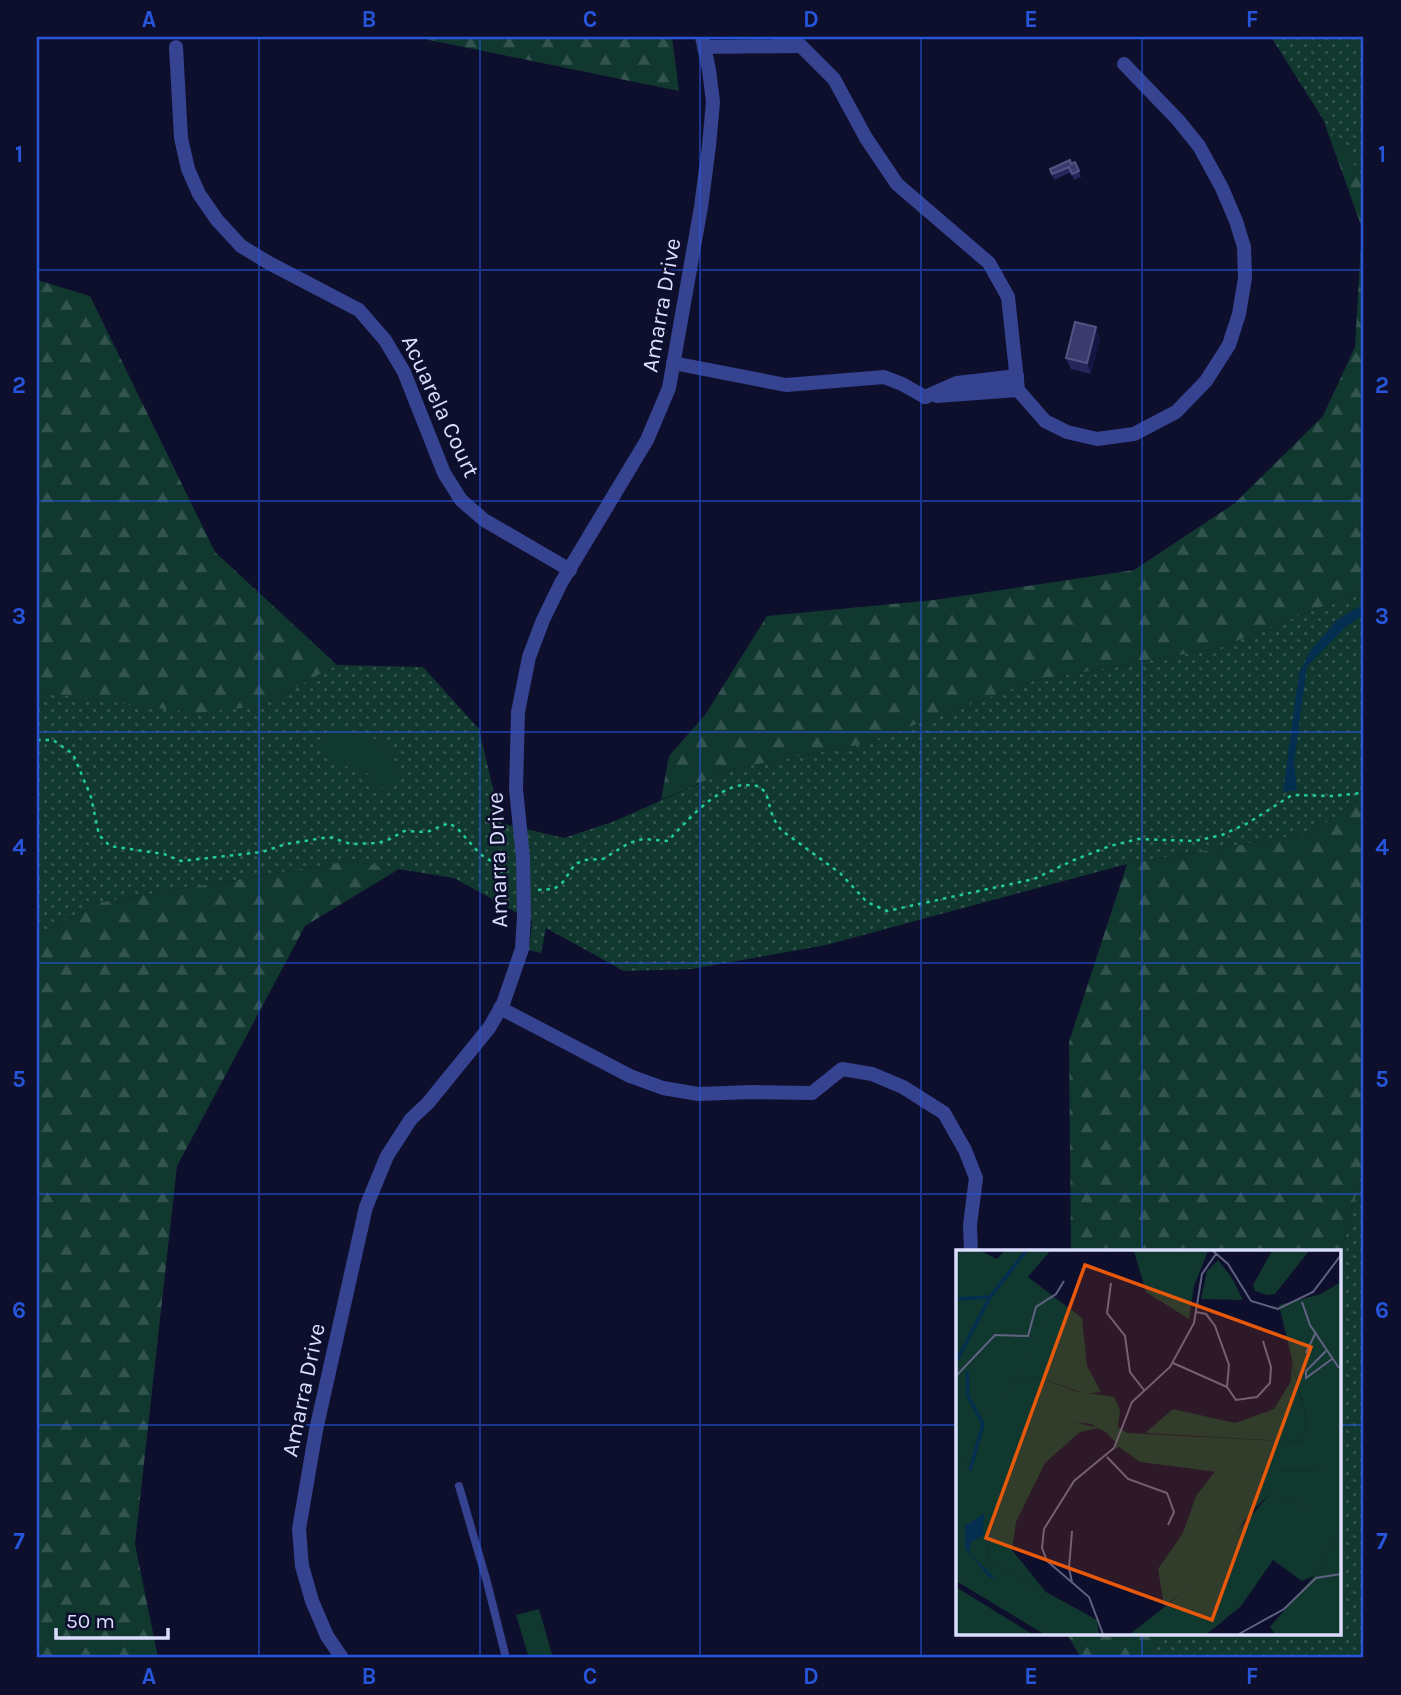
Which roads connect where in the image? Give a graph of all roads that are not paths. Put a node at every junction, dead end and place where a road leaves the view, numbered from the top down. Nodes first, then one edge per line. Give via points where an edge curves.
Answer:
1 (780, 37) edge
2 (703, 42) edge
3 (176, 47) dead end
4 (802, 47) junction
5 (1124, 64) dead end
6 (673, 363) junction
7 (1017, 383) junction
8 (569, 570) junction
9 (500, 1008) junction
10 (971, 1250) edge
11 (458, 1486) dead end
12 (342, 1658) edge
13 (506, 1658) edge

1 - 4 street
2 - 4 street
2 - 6 street, Amarra Drive via 713,102 709,146
3 - 8 street, Acuarela Court via 181,138 188,169 216,220 241,246 269,264 359,310 404,372 444,473 461,500 484,520
4 - 7 street via 834,79 897,184 989,263 1008,298
5 - 7 street via 1199,146 1236,222 1244,247 1245,278 1229,345 1206,381 1176,412 1133,435 1097,439 1067,432 1045,421
6 - 7 street via 786,385 884,377 925,397 957,383
6 - 8 street, Amarra Drive via 669,388 647,440
8 - 9 street, Amarra Drive via 529,657 517,712 516,789 524,916 522,949
9 - 10 street via 630,1076 663,1088 698,1094 812,1093 842,1069 872,1074 903,1087 944,1113 965,1150 976,1178
9 - 12 street, Amarra Drive via 489,1028 411,1119 387,1156 366,1207 316,1430 299,1529 302,1566 312,1601
11 - 13 lane

